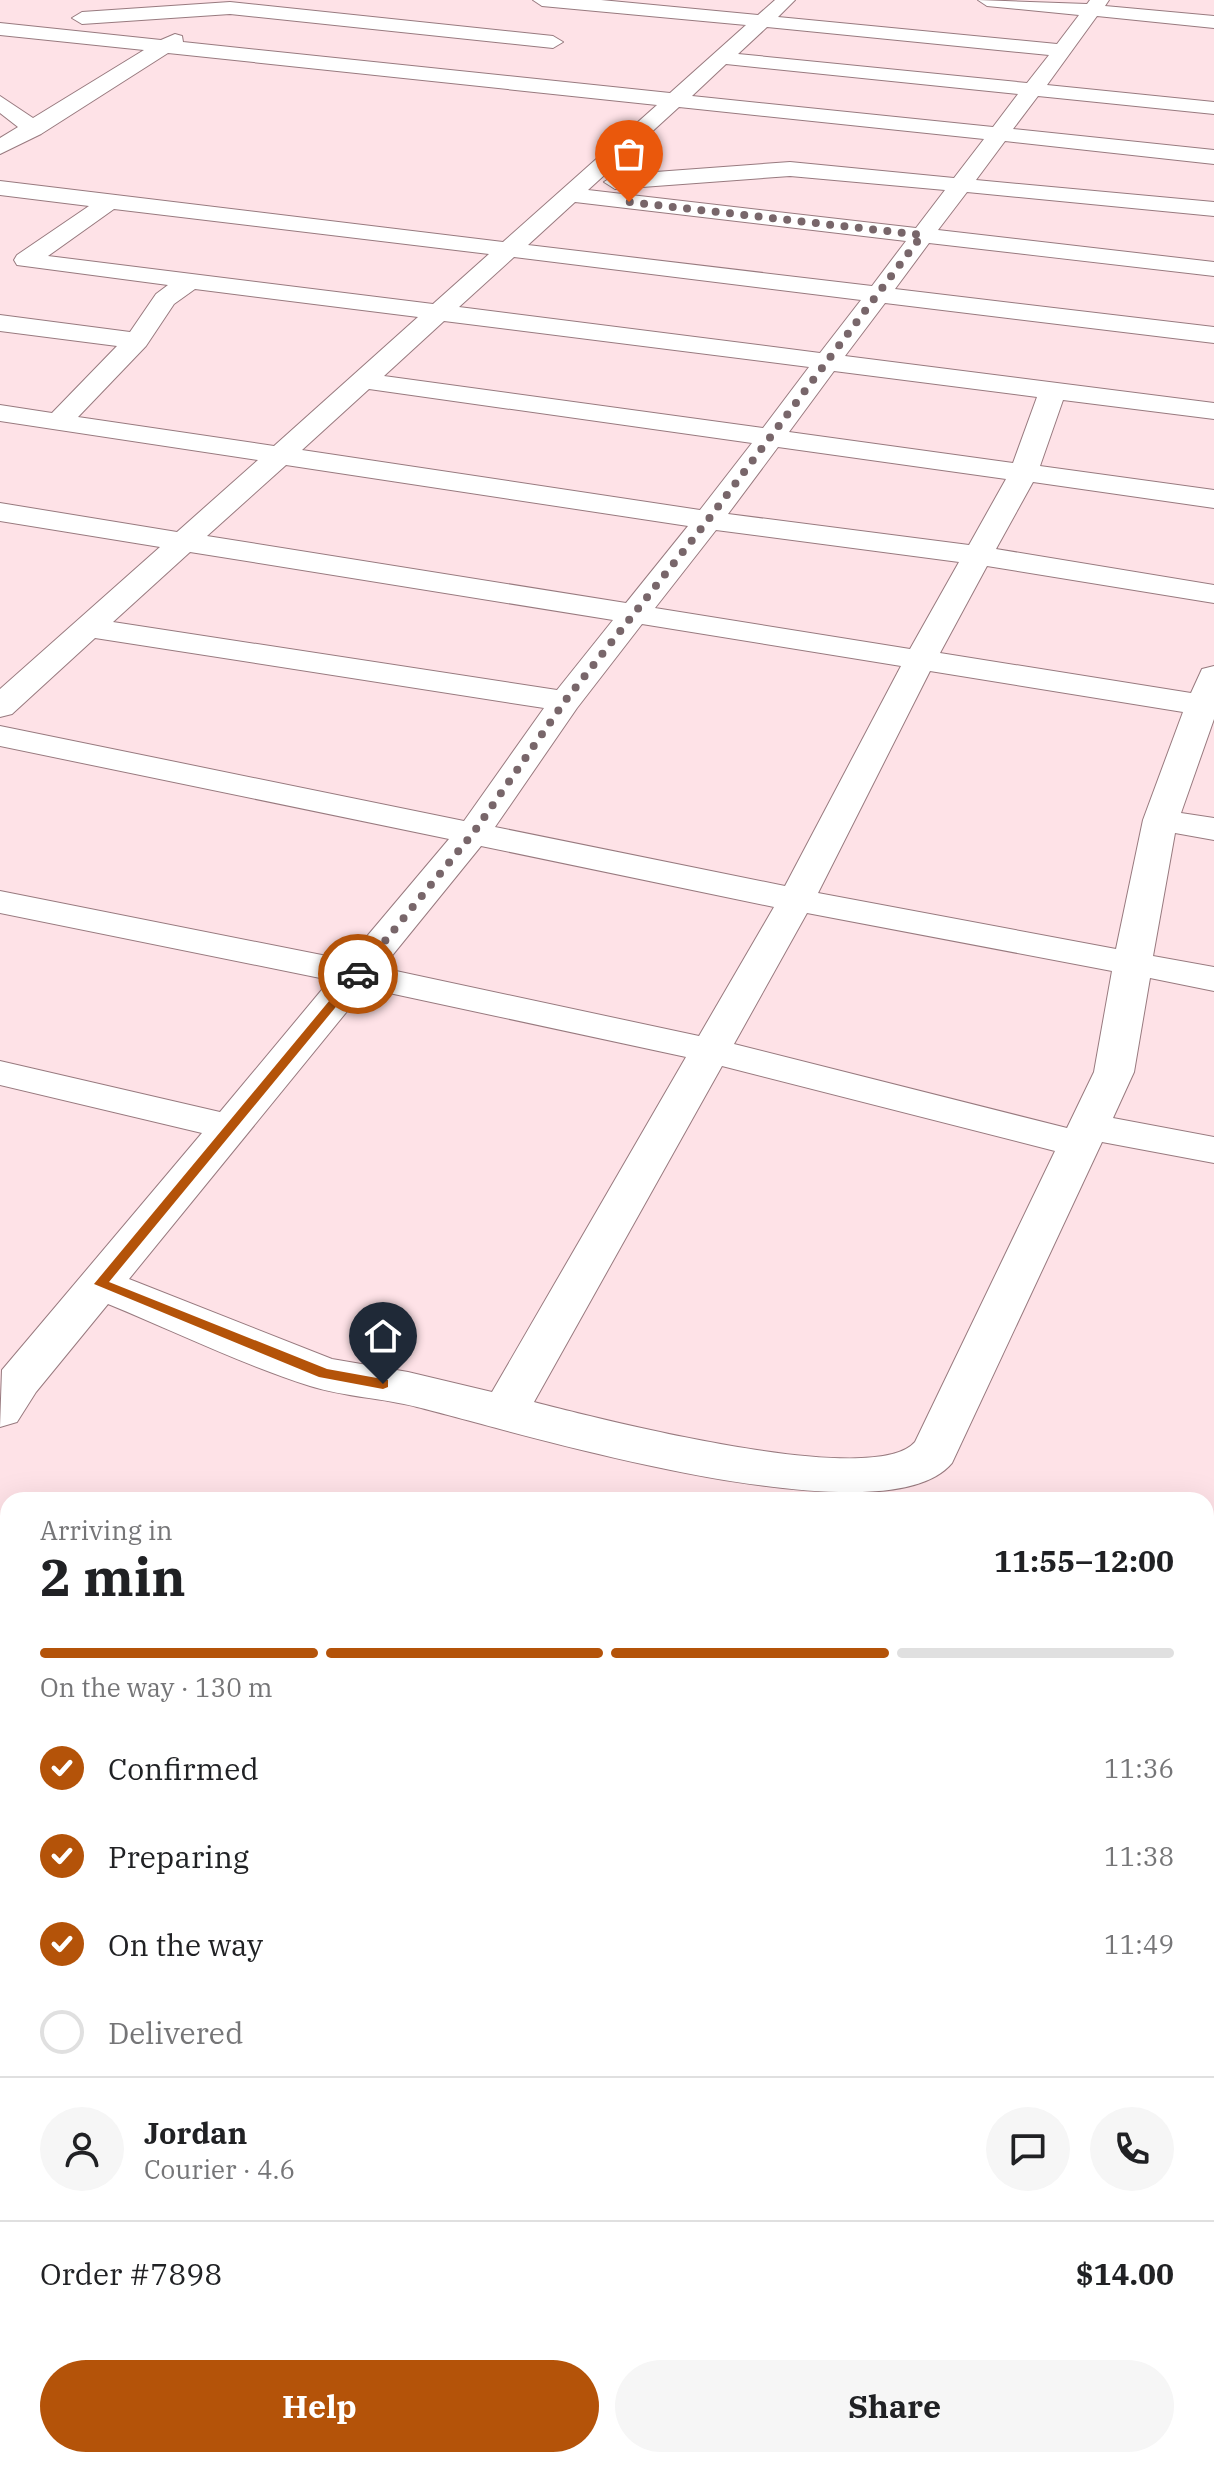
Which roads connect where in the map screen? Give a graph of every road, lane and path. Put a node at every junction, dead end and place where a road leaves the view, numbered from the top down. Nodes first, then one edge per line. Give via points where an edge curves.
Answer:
1 (542, 0) edge
2 (786, 0) edge
3 (987, 0) edge
4 (236, 4) edge
5 (1096, 5) edge
6 (397, 8) dead end
7 (659, 11) junction
8 (763, 21) junction
9 (1214, 22) edge
10 (374, 23) junction
11 (2, 28) edge
12 (553, 42) junction
13 (166, 45) junction
14 (1062, 50) junction
15 (723, 58) junction
16 (508, 82) junction
17 (1033, 89) junction
18 (676, 100) junction
19 (0, 102) edge
20 (1214, 108) edge
21 (33, 129) junction
22 (999, 134) junction
23 (0, 147) edge
24 (1214, 157) edge
25 (961, 184) junction
26 (0, 188) edge
27 (576, 190) junction
28 (109, 202) junction
29 (1214, 209) edge
30 (922, 235) junction
31 (509, 251) junction
32 (26, 260) junction
33 (1214, 269) edge
34 (0, 278) edge
35 (190, 281) junction
36 (878, 293) junction
37 (439, 313) junction
38 (0, 323) edge
39 (1214, 335) edge
40 (137, 341) junction
41 (827, 360) junction
42 (365, 381) junction
43 (1053, 390) junction
44 (1214, 411) edge
45 (0, 413) edge
46 (58, 422) junction
47 (771, 435) junction
48 (279, 457) junction
49 (1024, 472) junction
50 (1214, 499) edge
51 (0, 512) edge
52 (708, 520) junction
53 (186, 542) junction
54 (977, 555) junction
55 (1214, 594) edge
56 (635, 614) junction
57 (90, 628) junction
58 (920, 660) junction
59 (1210, 696) edge
60 (565, 701) junction
61 (0, 707) edge
62 (0, 736) edge
63 (1161, 820) junction
64 (1214, 829) edge
65 (474, 832) junction
66 (796, 900) junction
67 (0, 902) edge
68 (1131, 962) junction
69 (357, 974) junction
70 (1214, 979) edge
71 (712, 1051) junction
72 (0, 1073) edge
73 (231, 1127) junction
74 (1082, 1135) junction
75 (1214, 1150) edge
76 (100, 1284) junction
77 (0, 1410) edge
78 (505, 1411) junction

1 - 7 street
2 - 8 street
3 - 5 street
4 - 10 street
4 - 11 street
4 - 13 street
5 - 9 street
5 - 14 street
6 - 10 street
7 - 8 street
7 - 12 street via 575,25
8 - 14 street
8 - 15 street
10 - 12 street
11 - 13 street
12 - 16 street
13 - 16 street
13 - 21 street
14 - 17 street
15 - 17 street
15 - 18 street
16 - 18 street
17 - 20 street
17 - 22 street
18 - 22 street
18 - 27 street
19 - 21 street
21 - 23 street
22 - 24 street
22 - 25 street
25 - 27 street via 790,169 714,172
25 - 29 street
25 - 30 street
26 - 28 street
27 - 30 street
27 - 31 street
28 - 31 street
28 - 32 street
30 - 33 street
30 - 36 street
31 - 36 street
31 - 37 street
32 - 34 street
32 - 35 street
35 - 37 street
35 - 40 street via 165,299
36 - 39 street
36 - 41 street
37 - 41 street
37 - 42 street
38 - 40 street
40 - 46 street
41 - 43 street
41 - 47 street
42 - 47 street
42 - 48 street
43 - 44 street
43 - 49 street
45 - 46 street
46 - 48 street
47 - 49 street
47 - 52 street
48 - 52 street
48 - 53 street
49 - 50 street
49 - 54 street
51 - 53 street
52 - 54 street
52 - 56 street
53 - 56 street
53 - 57 street
54 - 55 street
54 - 58 street
56 - 58 street
56 - 60 street
57 - 60 street
57 - 61 street
58 - 59 street
58 - 66 street
59 - 63 street
60 - 65 street
62 - 65 street
63 - 64 street
63 - 68 street
65 - 66 street
65 - 69 street
66 - 68 street
66 - 71 street
67 - 69 street
68 - 70 street
68 - 74 street via 1114,1072
69 - 71 street
69 - 73 street
71 - 74 street
71 - 78 street
72 - 73 street
73 - 76 street
74 - 75 street
74 - 78 street via 1011,1293 924,1464 880,1475 769,1470 679,1455
76 - 77 street
76 - 78 street via 324,1374

